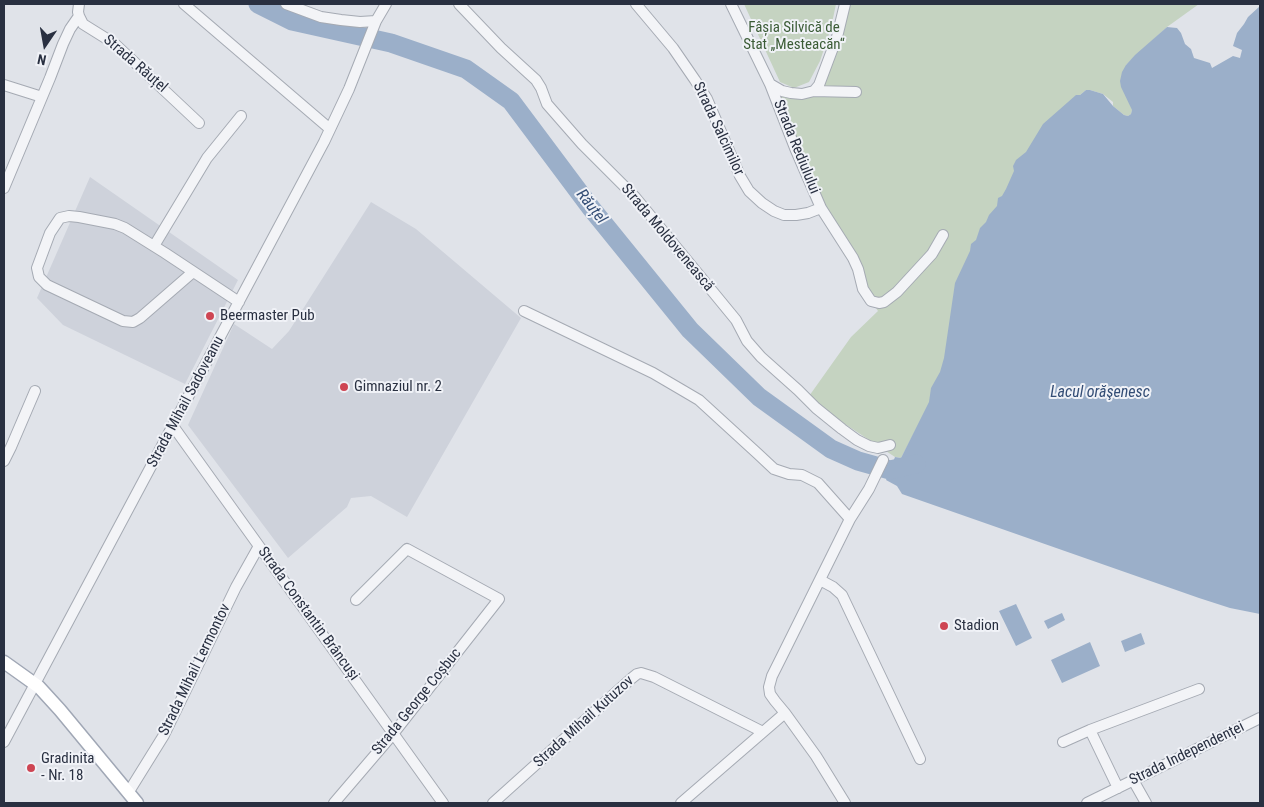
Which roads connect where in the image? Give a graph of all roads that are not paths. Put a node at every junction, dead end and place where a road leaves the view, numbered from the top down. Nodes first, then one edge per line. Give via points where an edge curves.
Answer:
1 (79, 4) edge
2 (184, 4) edge
3 (286, 4) edge
4 (386, 4) edge
5 (459, 4) edge
6 (636, 4) edge
7 (731, 4) edge
8 (845, 4) edge
9 (79, 16) junction
10 (375, 23) junction
11 (770, 84) junction
12 (4, 85) edge
13 (814, 90) junction
14 (856, 92) dead end
15 (42, 97) junction
16 (241, 116) dead end
17 (199, 123) dead end
18 (330, 129) junction
19 (4, 188) edge
20 (821, 208) junction
21 (943, 235) dead end
22 (154, 246) junction
23 (193, 272) junction
24 (239, 302) junction
25 (524, 311) dead end
26 (35, 391) dead end
27 (173, 426) junction
28 (890, 445) dead end
29 (883, 460) dead end
30 (4, 461) edge
31 (850, 520) junction
32 (259, 546) junction
33 (820, 580) junction
34 (356, 600) dead end
35 (4, 662) edge
36 (35, 683) junction
37 (1199, 689) dead end
38 (785, 713) junction
39 (1260, 718) edge
40 (1090, 730) junction
41 (763, 732) junction
42 (393, 734) junction
43 (4, 742) edge
44 (1063, 742) dead end
45 (920, 759) dead end
46 (1133, 780) junction
47 (1118, 788) junction
48 (128, 793) junction
49 (137, 803) edge
50 (334, 803) edge
51 (442, 803) edge
52 (493, 803) edge
53 (681, 803) edge
54 (845, 803) edge
55 (1087, 803) edge
56 (1146, 803) edge

1 - 9 street
2 - 18 street
3 - 10 street via 321,17
4 - 10 street, Strada Mihail Sadoveanu
5 - 28 street, Strada Moldovenească via 536,80 547,104 641,204 736,320 747,341 761,357 816,408 857,440 878,448
6 - 20 street, Strada Salcîmilor via 696,80 749,191 774,212 784,215 796,216
7 - 11 street, Strada Rediulului
8 - 13 street via 837,37 819,85
9 - 15 street via 63,44
9 - 17 street, Strada Răuțel via 83,24 115,44
10 - 18 street, Strada Mihail Sadoveanu
11 - 13 street via 791,93
11 - 20 street, Strada Rediulului
12 - 15 street
13 - 14 street
15 - 19 street
16 - 22 street via 207,158
18 - 24 street, Strada Mihail Sadoveanu
20 - 21 street, Strada Rediulului via 853,258 863,289 871,301 879,304 898,292 932,254
22 - 23 street
22 - 23 street via 115,224 69,216 60,218 50,233 37,268 39,277 47,285 124,321 133,322
23 - 24 street
24 - 27 street, Strada Mihail Sadoveanu
25 - 31 street via 652,373 698,400 774,469 802,475 818,483
26 - 30 street
27 - 32 street, Strada Constantin Brâncuși
27 - 36 street, Strada Mihail Sadoveanu
29 - 31 street
31 - 33 street
32 - 42 street, Strada Constantin Brâncuși
32 - 48 street, Strada Mihail Lermontov via 164,734
33 - 38 street via 769,684 775,701
33 - 45 street via 842,595
34 - 42 street, Strada George Coșbuc via 407,548 499,599
35 - 36 main road
36 - 43 street, Strada Mihail Sadoveanu
36 - 48 main road
37 - 40 street
38 - 41 street
38 - 54 street
39 - 46 street, Strada Independenței
40 - 44 street
40 - 47 street
41 - 52 street, Strada Mihail Kutuzov via 654,677 637,674
41 - 53 street
42 - 50 street, Strada George Coșbuc
42 - 51 street, Strada Constantin Brâncuși
46 - 47 street, Strada Independenței
46 - 56 street
47 - 55 street, Strada Independenței
48 - 49 main road

